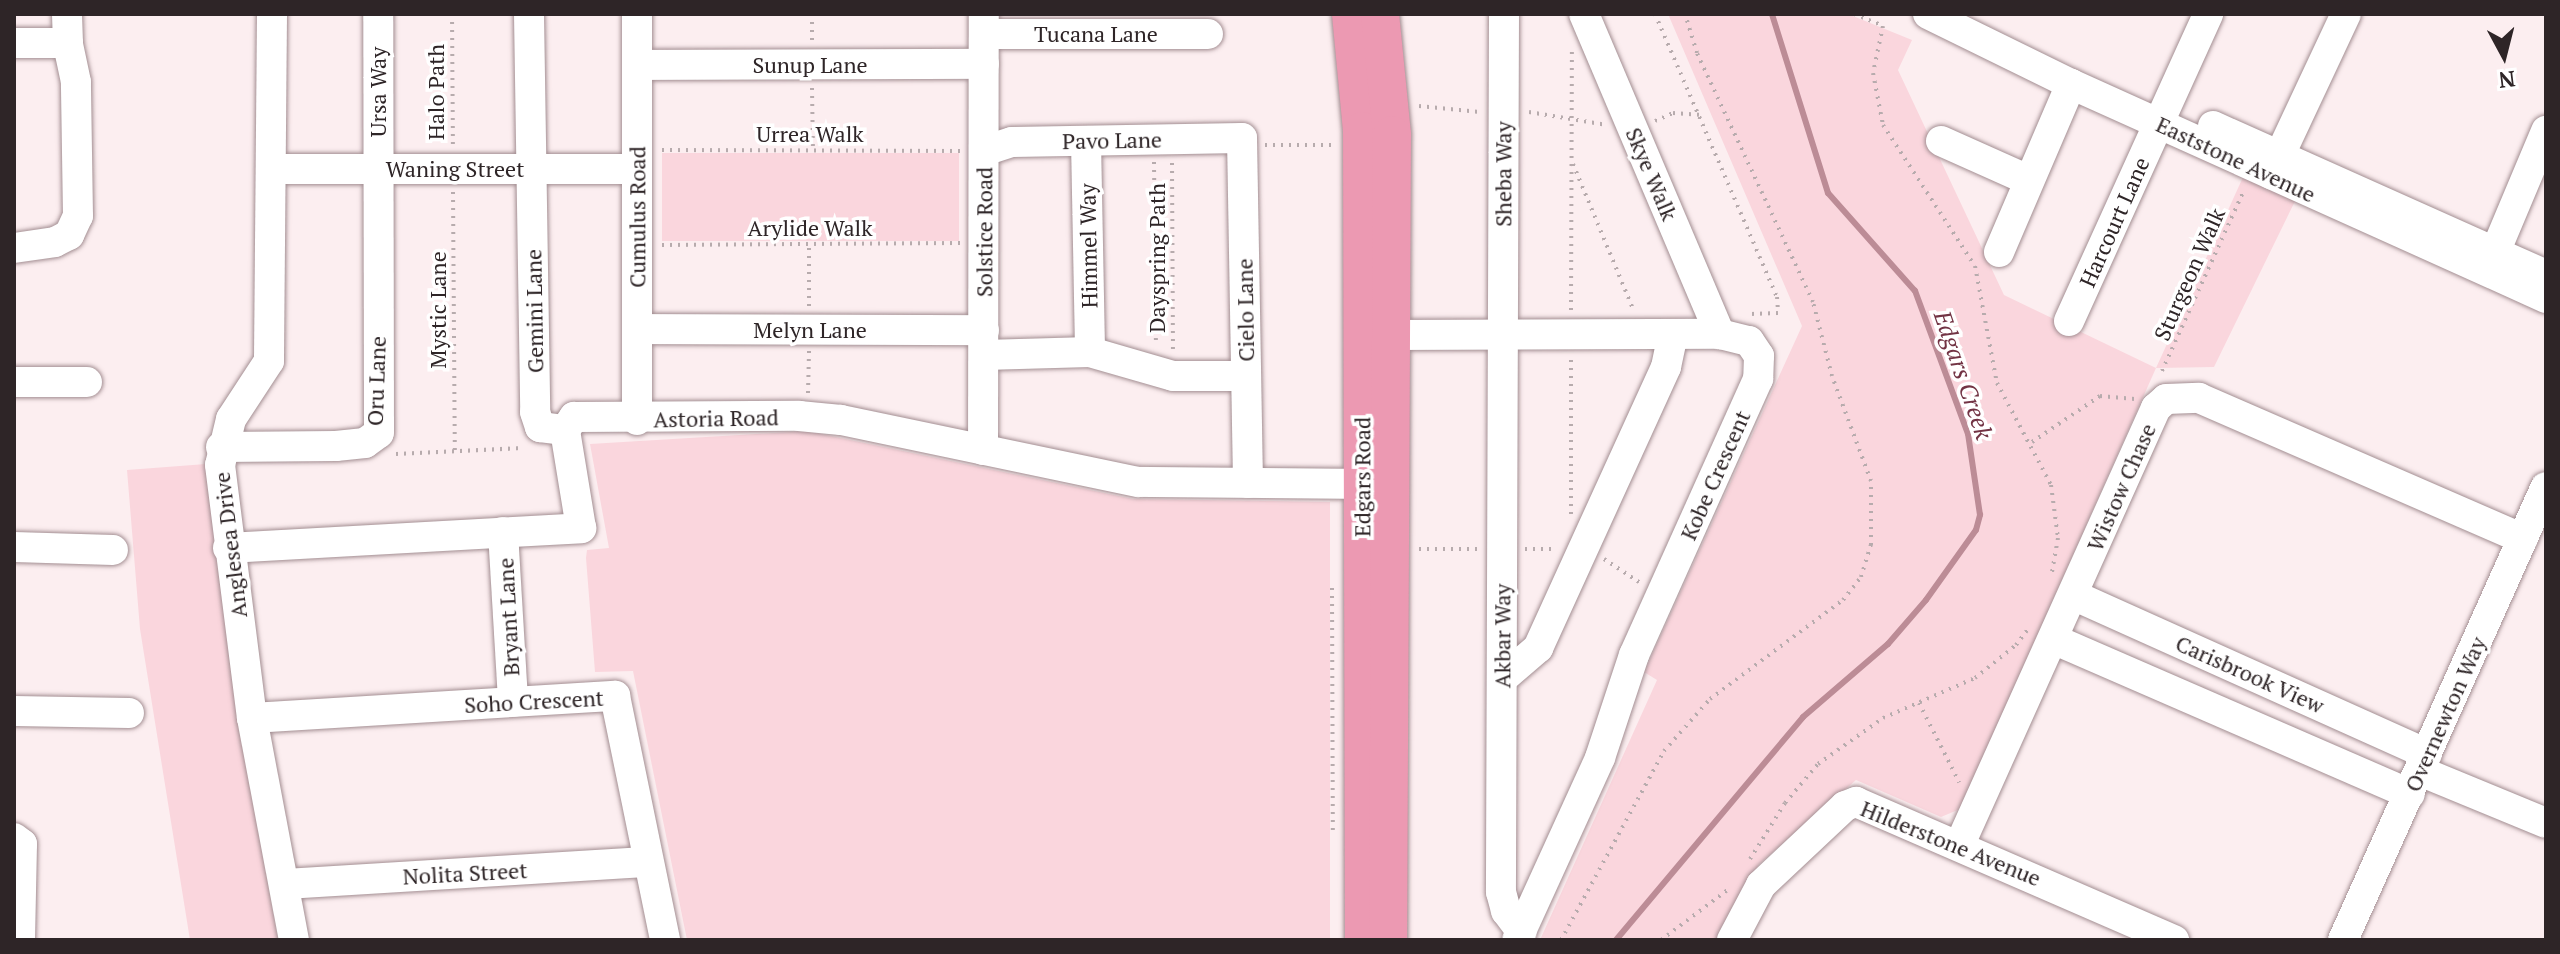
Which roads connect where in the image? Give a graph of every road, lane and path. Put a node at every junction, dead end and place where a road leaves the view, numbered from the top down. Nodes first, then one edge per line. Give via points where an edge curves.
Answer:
1 (272, 14) edge
2 (378, 14) edge
3 (452, 14) edge
4 (529, 14) edge
5 (637, 14) edge
6 (1351, 14) edge
7 (1380, 14) edge
8 (1504, 14) edge
9 (1584, 14) edge
10 (1655, 14) edge
11 (1685, 14) edge
12 (1854, 14) edge
13 (1928, 14) edge
14 (1962, 14) edge
15 (2208, 14) edge
16 (2346, 14) edge
17 (984, 24) edge
18 (1177, 24) edge
19 (68, 29) edge
20 (1208, 34) dead end
21 (14, 43) edge
22 (984, 64) junction
23 (637, 65) junction
24 (812, 65) junction
25 (2071, 84) junction
26 (1419, 106) dead end
27 (1504, 112) junction
28 (2163, 114) junction
29 (1699, 115) junction
30 (1631, 125) junction
31 (2546, 131) edge
32 (1163, 139) junction
33 (1086, 141) junction
34 (1242, 141) junction
35 (1941, 141) dead end
36 (1333, 145) dead end
37 (813, 150) junction
38 (984, 151) junction
39 (637, 160) junction
40 (1572, 161) dead end
41 (273, 169) junction
42 (378, 169) junction
43 (453, 169) junction
44 (533, 169) junction
45 (2265, 174) junction
46 (2028, 180) junction
47 (984, 243) junction
48 (809, 244) junction
49 (637, 246) junction
50 (14, 248) edge
51 (1999, 252) dead end
52 (2491, 261) junction
53 (2546, 275) edge
54 (2546, 298) edge
55 (1635, 313) dead end
56 (2069, 321) dead end
57 (637, 329) junction
58 (809, 330) junction
59 (1503, 334) junction
60 (1391, 335) junction
61 (1673, 335) junction
62 (1730, 335) junction
63 (984, 343) junction
64 (1090, 352) junction
65 (1585, 356) dead end
66 (1557, 357) dead end
67 (2162, 371) dead end
68 (1165, 374) junction
69 (1246, 376) junction
70 (14, 382) edge
71 (87, 382) dead end
72 (808, 393) dead end
73 (2156, 408) junction
74 (637, 420) junction
75 (565, 430) junction
76 (2032, 442) junction
77 (221, 447) junction
78 (522, 448) dead end
79 (983, 450) junction
80 (455, 451) junction
81 (396, 454) dead end
82 (1248, 483) junction
83 (1377, 484) junction
84 (2546, 487) edge
85 (503, 532) junction
86 (2523, 539) junction
87 (14, 547) edge
88 (228, 548) junction
89 (113, 550) dead end
90 (2061, 588) junction
91 (2036, 614) dead end
92 (2053, 639) junction
93 (1502, 679) junction
94 (513, 702) junction
95 (1919, 703) junction
96 (14, 711) edge
97 (129, 713) dead end
98 (252, 718) junction
99 (2419, 773) junction
100 (1960, 788) dead end
101 (2546, 823) edge
102 (14, 838) edge
103 (1960, 844) junction
104 (646, 862) junction
105 (1742, 872) dead end
106 (1735, 881) dead end
107 (284, 884) junction
108 (1519, 936) edge
109 (1664, 939) edge
110 (20, 940) edge
111 (294, 940) edge
112 (665, 940) edge
113 (1364, 940) edge
114 (1388, 940) edge
115 (1561, 940) edge
116 (1732, 940) edge
117 (2174, 940) edge
118 (2343, 940) edge

1 - 41 street, Anglesea Drive
2 - 42 street, Ursa Way
3 - 43 path, Halo Path
4 - 44 street
5 - 23 street, Cumulus Road
6 - 83 main road, Edgars Road via 1362,131
7 - 60 main road, Edgars Road via 1390,87
8 - 27 street, Sheba Way
9 - 30 street, Skye Walk
10 - 29 path
11 - 115 path via 1697,53 1813,302 1832,376 1871,481 1871,545 1861,577 1843,600 1710,699 1664,751
12 - 76 path via 1883,26 1873,73 1883,125 1914,179 1973,260 1997,383
13 - 25 street, Eaststone Avenue
14 - 28 street, Eaststone Avenue
15 - 28 street, Harcourt Lane
16 - 45 street
17 - 18 street, Tucana Lane
17 - 22 street, Solstice Road
18 - 20 street, Tucana Lane
19 - 21 street
19 - 50 street via 76,82 78,216 69,235
22 - 24 street, Sunup Lane
22 - 38 street, Solstice Road
23 - 24 street, Sunup Lane
23 - 39 street, Cumulus Road
24 - 37 path
25 - 28 street, Eaststone Avenue
25 - 46 street
26 - 27 path
27 - 30 path
27 - 59 street, Sheba Way
28 - 45 street, Eaststone Avenue
28 - 56 street, Harcourt Lane
29 - 30 path via 1673,113
29 - 62 path via 1777,297 1778,313 1740,314
30 - 62 street, Skye Walk
31 - 52 street
32 - 33 street, Pavo Lane
32 - 34 street, Pavo Lane
32 - 68 path, Dayspring Path
32 - 68 path, Dayspring Path
33 - 38 street, Pavo Lane via 1012,142
33 - 64 street, Himmel Way
34 - 36 path
34 - 69 street, Cielo Lane
35 - 46 street
37 - 38 path, Urrea Walk
37 - 39 path, Urrea Walk
38 - 47 street, Solstice Road
39 - 44 street, Waning Street
39 - 49 street, Cumulus Road
40 - 55 path
41 - 42 street, Waning Street
41 - 77 street, Anglesea Drive via 269,361 231,419
42 - 43 street, Waning Street
42 - 77 street, Oru Lane via 379,433 365,443 336,446
43 - 44 street, Waning Street
43 - 80 path, Mystic Lane
44 - 75 street, Gemini Lane via 535,412 540,427
45 - 52 street, Eaststone Avenue
45 - 67 path, Sturgeon Walk
46 - 51 street
47 - 48 path, Arylide Walk
47 - 63 street, Solstice Road
48 - 49 path, Arylide Walk
48 - 58 path
49 - 57 street, Cumulus Road
52 - 53 street, Eaststone Avenue
52 - 54 street, Eaststone Avenue
57 - 58 street, Melyn Lane
57 - 74 street, Cumulus Road
58 - 63 street, Melyn Lane
58 - 72 path
59 - 60 street
59 - 61 street
59 - 93 street, Akbar Way
60 - 83 main road, Edgars Road
61 - 62 street
61 - 93 street via 1666,367 1538,648
62 - 108 street, Kobe Crescent via 1759,356 1758,379 1634,655 1600,758
63 - 64 street, Melyn Lane
63 - 79 street, Solstice Road
64 - 68 street, Melyn Lane
65 - 66 path
68 - 69 street, Melyn Lane
69 - 82 street, Cielo Lane
70 - 71 street
73 - 76 path via 2105,394
73 - 86 street, Wistow Chase via 2177,395 2199,398
73 - 90 street, Wistow Chase
74 - 75 street, Astoria Road via 574,417
74 - 79 street, Astoria Road via 813,417
75 - 85 street via 581,528
76 - 90 path via 2056,509
77 - 88 street, Anglesea Drive
78 - 80 path
79 - 82 street, Astoria Road via 1139,482
80 - 81 path
82 - 83 street, Astoria Road
83 - 113 main road, Edgars Road
83 - 114 main road, Edgars Road
84 - 86 street, Overnewton Way
85 - 88 street
85 - 94 street, Bryant Lane
86 - 99 street, Overnewton Way
87 - 89 street
88 - 98 street, Anglesea Drive
90 - 92 street, Wistow Chase
90 - 99 street, Carisbrook View
91 - 95 path via 1998,662
92 - 99 street, Carisbrook View
92 - 103 street, Wistow Chase
93 - 108 street, Akbar Way via 1501,892
94 - 98 street, Soho Crescent
94 - 104 street, Soho Crescent via 615,696
95 - 100 path
95 - 105 path via 1856,734 1818,764 1785,803
96 - 97 street
98 - 107 street, Anglesea Drive
99 - 101 street
99 - 118 street, Overnewton Way
102 - 110 street via 22,844
103 - 116 street, Hilderstone Avenue via 1851,803 1761,885
103 - 117 street, Hilderstone Avenue
104 - 107 street, Nolita Street
104 - 112 street, Soho Crescent
106 - 109 path
107 - 111 street, Anglesea Drive

